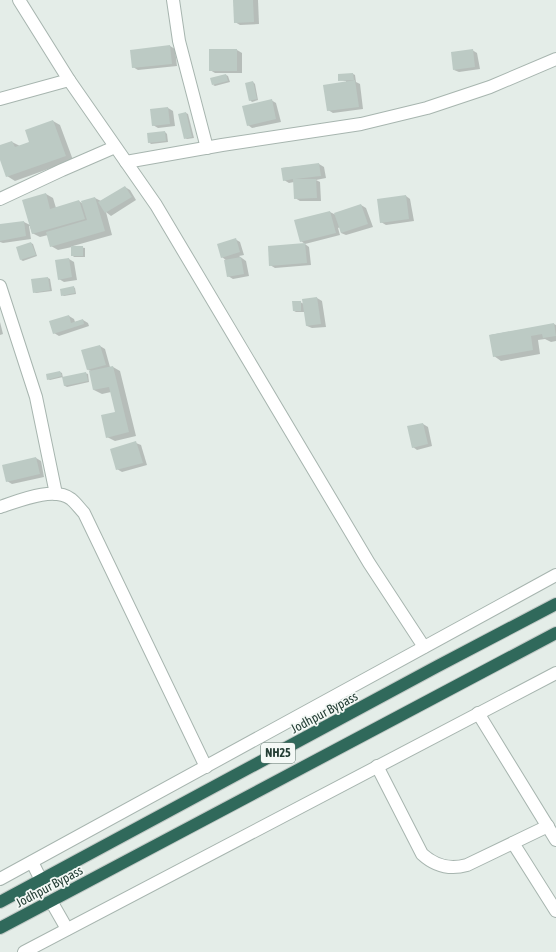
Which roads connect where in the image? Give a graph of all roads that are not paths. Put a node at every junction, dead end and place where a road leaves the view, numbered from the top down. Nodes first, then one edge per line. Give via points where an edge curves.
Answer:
1 (18, 0) edge
2 (173, 0) edge
3 (556, 58) edge
4 (69, 80) junction
5 (0, 99) edge
6 (115, 147) junction
7 (207, 148) junction
8 (126, 162) junction
9 (0, 199) edge
10 (0, 286) edge
11 (56, 494) junction
12 (0, 507) edge
13 (556, 575) edge
14 (556, 604) edge
15 (556, 633) edge
16 (424, 647) junction
17 (556, 673) edge
18 (478, 714) junction
19 (377, 766) junction
20 (206, 767) junction
21 (548, 826) junction
22 (556, 840) edge
23 (513, 843) junction
24 (32, 862) junction
25 (0, 879) edge
26 (41, 880) junction
27 (51, 901) junction
28 (0, 902) edge
29 (556, 911) edge
30 (0, 928) edge
31 (67, 929) junction
32 (24, 952) edge

1 - 4 street
2 - 7 street via 179,41
3 - 7 street via 490,88 427,108 361,124
4 - 5 street
4 - 6 street
6 - 8 street
6 - 9 street
7 - 8 street
8 - 16 street via 156,205 369,564
10 - 11 street via 36,397
11 - 12 street via 42,494
11 - 20 street via 70,498 84,513
13 - 16 street
14 - 26 highway, Jodhpur Bypass / NH25
15 - 27 highway, Jodhpur Bypass / NH25
16 - 20 street
17 - 18 street
18 - 19 street
18 - 21 street
19 - 23 street via 422,854 430,861 457,868
19 - 31 street
20 - 24 street
21 - 22 street
21 - 23 street
23 - 29 street
24 - 25 street
24 - 26 street
26 - 28 highway, Jodhpur Bypass / NH25
27 - 30 highway, Jodhpur Bypass / NH25
27 - 31 street
31 - 32 street

